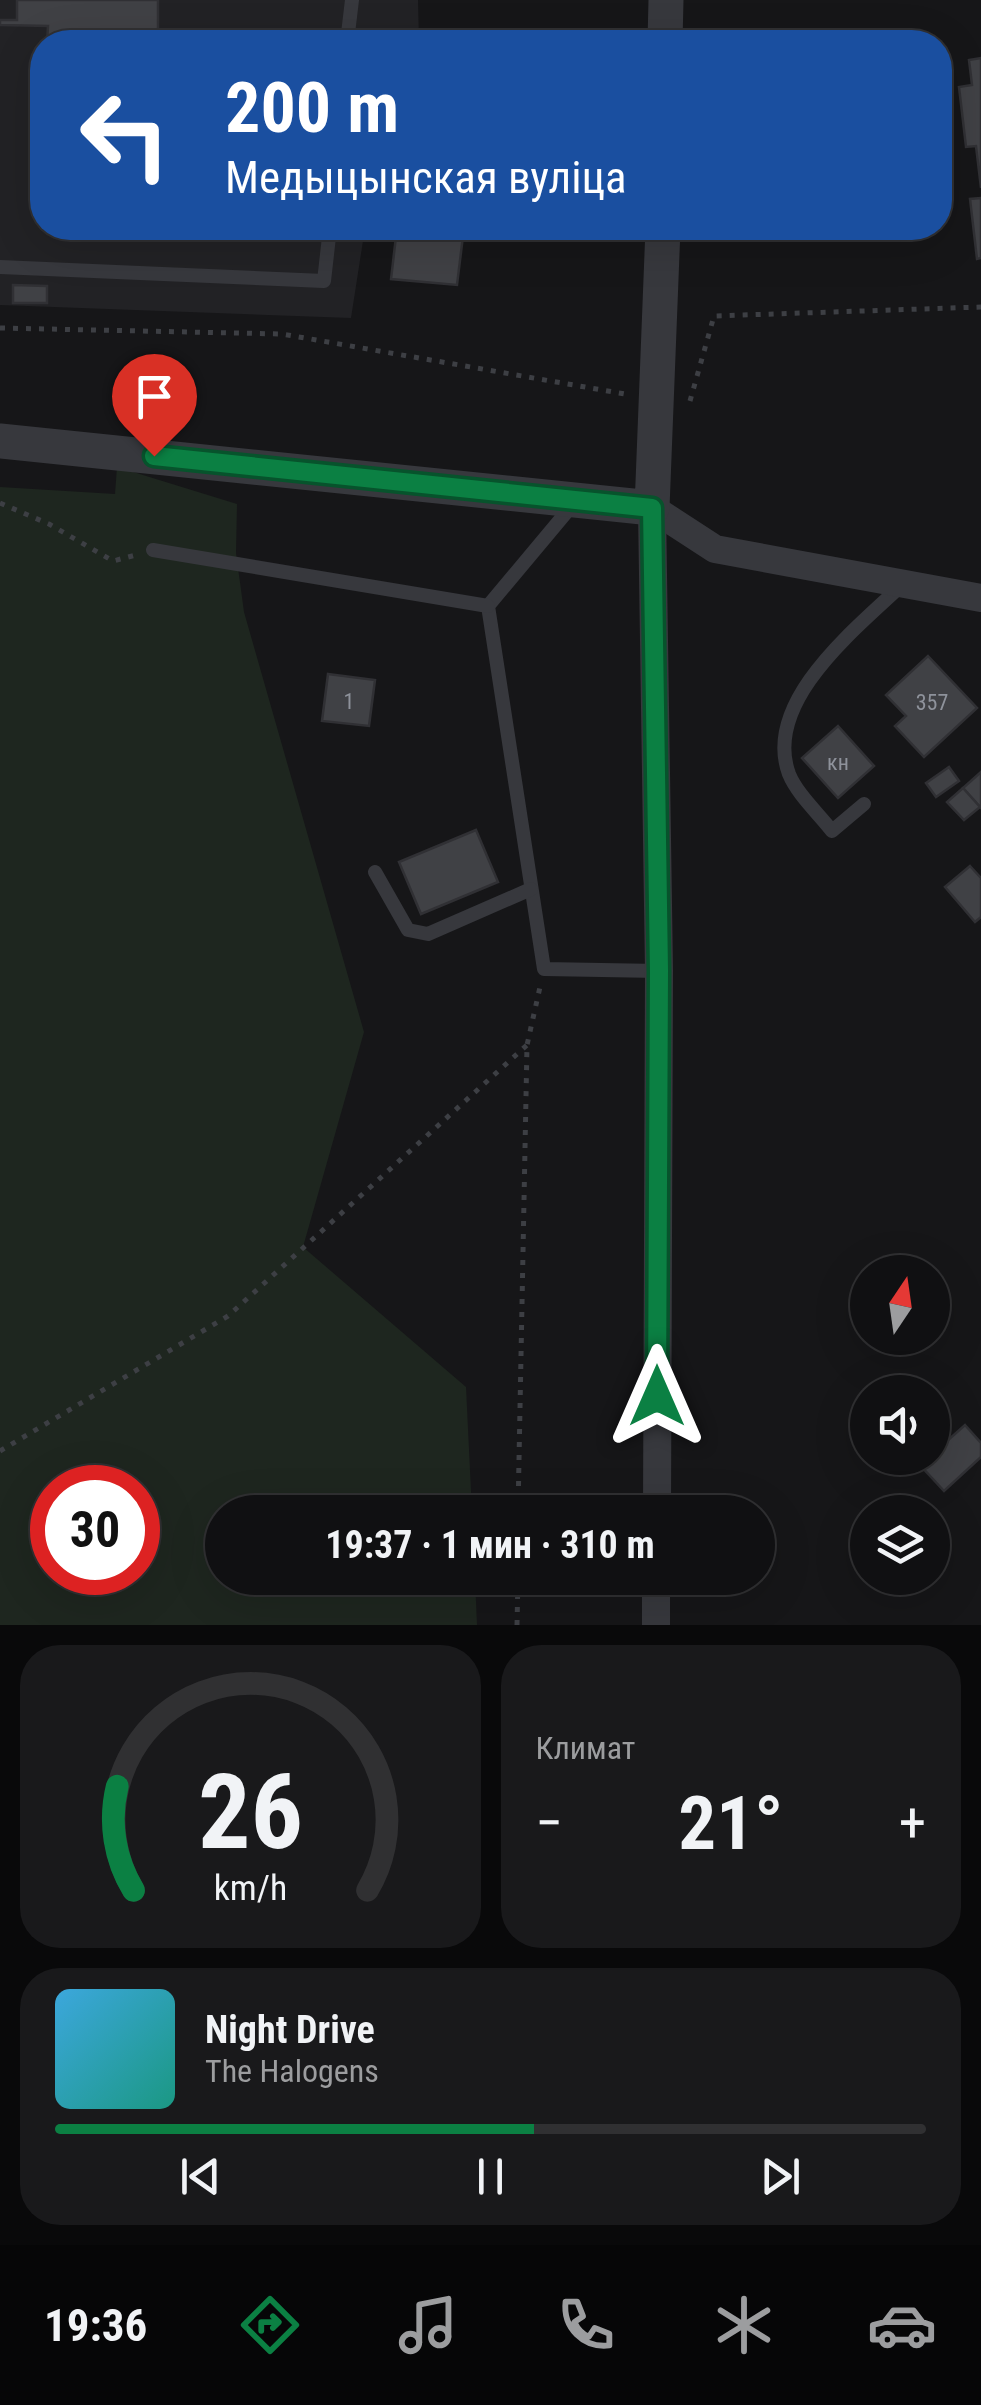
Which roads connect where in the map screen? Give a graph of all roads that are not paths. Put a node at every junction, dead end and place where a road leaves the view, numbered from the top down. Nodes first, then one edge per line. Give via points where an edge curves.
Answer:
1 (352, 0) edge
2 (666, 0) edge
3 (349, 30) edge
4 (666, 30) edge
5 (329, 240) edge
6 (662, 240) edge
7 (0, 266) edge
8 (0, 440) edge
9 (578, 498) junction
10 (652, 508) junction
11 (154, 550) road end
12 (904, 582) junction
13 (981, 598) edge
14 (488, 606) junction
15 (864, 804) dead end
16 (376, 872) dead end
17 (532, 890) junction
18 (659, 971) junction
19 (656, 1495) edge
20 (656, 1595) edge
21 (656, 1625) edge

1 - 3 lane
2 - 4 street
5 - 7 lane via 324,281
6 - 10 street
8 - 9 street
9 - 10 street
9 - 14 lane
10 - 12 street via 715,550
10 - 18 street
11 - 14 lane
12 - 13 street
12 - 15 lane via 810,674 783,744 790,776 832,830
14 - 17 lane
16 - 17 lane via 408,930 417,934
17 - 18 lane via 544,969
18 - 19 street
20 - 21 street

